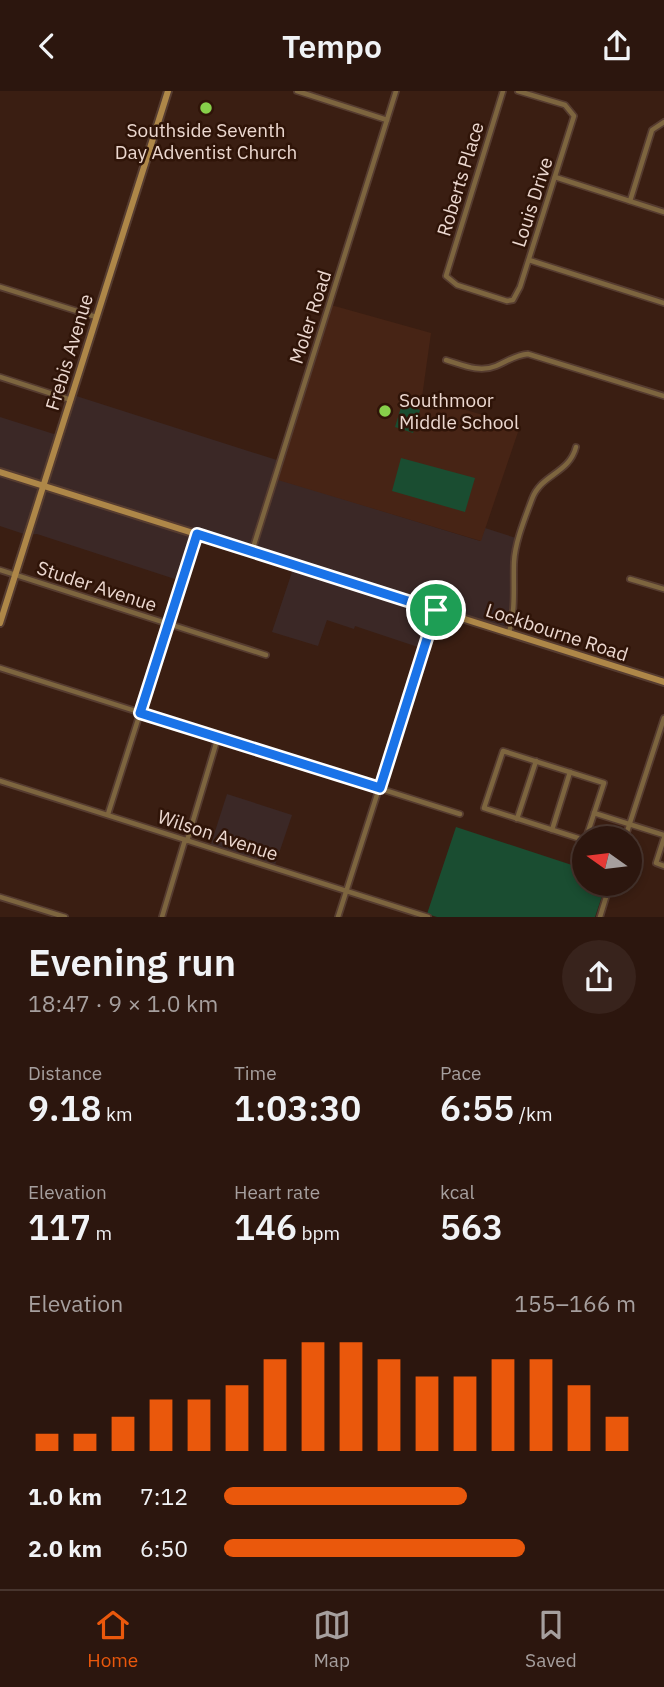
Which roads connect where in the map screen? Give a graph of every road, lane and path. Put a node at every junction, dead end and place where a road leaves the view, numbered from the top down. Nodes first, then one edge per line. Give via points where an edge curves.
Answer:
1 (168, 91) edge
2 (297, 91) edge
3 (396, 91) edge
4 (503, 91) edge
5 (518, 91) edge
6 (387, 120) junction
7 (661, 123) edge
8 (555, 177) junction
9 (630, 201) junction
10 (664, 212) edge
11 (529, 260) junction
12 (0, 287) edge
13 (513, 300) joint
14 (664, 303) edge
15 (96, 317) junction
16 (446, 360) dead end
17 (0, 377) edge
18 (664, 396) edge
19 (71, 400) junction
20 (576, 446) dead end
21 (0, 472) edge
22 (43, 485) junction
23 (197, 534) junction
24 (252, 551) junction
25 (0, 570) edge
26 (15, 575) junction
27 (630, 579) dead end
28 (664, 589) edge
29 (436, 610) junction
30 (0, 623) edge
31 (169, 624) junction
32 (509, 633) junction
33 (267, 655) dead end
34 (0, 668) edge
35 (664, 682) edge
36 (140, 713) junction
37 (664, 717) edge
38 (218, 737) junction
39 (536, 761) junction
40 (570, 772) junction
41 (0, 781) edge
42 (380, 788) junction
43 (594, 813) junction
44 (108, 814) junction
45 (460, 814) dead end
46 (517, 819) junction
47 (629, 824) junction
48 (590, 826) edge
49 (552, 830) junction
50 (572, 835) edge
51 (664, 837) edge
52 (186, 841) junction
53 (664, 866) edge
54 (346, 891) junction
55 (606, 896) edge
56 (0, 897) edge
57 (65, 917) edge
58 (162, 917) edge
59 (338, 917) edge
60 (428, 917) edge
61 (600, 917) edge

1 - 15 main road, Frebis Avenue
2 - 6 street
3 - 6 street, Moler Road
4 - 13 street, Roberts Place via 446,276 457,285
5 - 8 street, Louis Drive via 573,111
6 - 24 street, Moler Road
7 - 9 street via 652,130
8 - 9 street
8 - 11 street, Louis Drive
9 - 10 street
11 - 13 street, Louis Drive
11 - 14 street
12 - 15 street
15 - 19 main road, Frebis Avenue
16 - 18 street via 487,369 528,354
17 - 19 street
19 - 22 main road, Frebis Avenue
20 - 32 street via 568,465 541,483 533,497 516,553 516,596
21 - 22 main road, Lockbourne Road
22 - 23 main road, Lockbourne Road
22 - 26 main road, Frebis Avenue
23 - 24 main road, Lockbourne Road
23 - 31 street
24 - 29 main road, Lockbourne Road
25 - 26 street, Studer Avenue
26 - 30 main road, Frebis Avenue
26 - 31 street, Studer Avenue
27 - 28 street
29 - 32 main road, Lockbourne Road
29 - 42 street
31 - 33 street, Studer Avenue
31 - 36 street
32 - 35 main road, Lockbourne Road
34 - 36 street
36 - 38 street
36 - 44 street
37 - 47 street
38 - 42 street
38 - 52 street
39 - 40 street
39 - 46 street
39 - 46 street via 503,751 484,809
40 - 43 street via 604,783
40 - 49 street
41 - 44 street, Wilson Avenue
42 - 45 street
42 - 54 street
43 - 47 street
43 - 48 street
44 - 52 street, Wilson Avenue
46 - 49 street
47 - 51 street
49 - 50 street
51 - 53 street via 656,863
52 - 54 street, Wilson Avenue
52 - 58 street
54 - 59 street
54 - 60 street, Wilson Avenue
55 - 61 street
56 - 57 street

